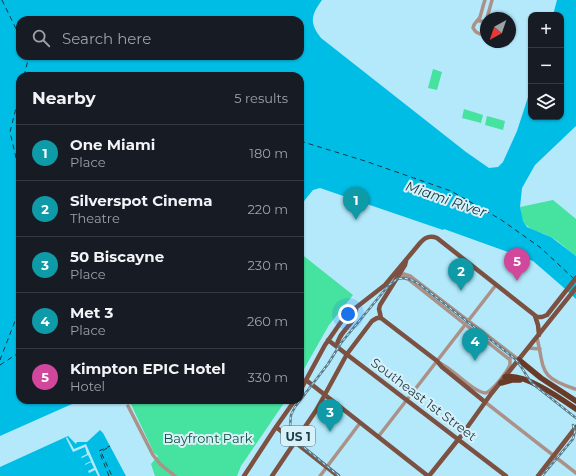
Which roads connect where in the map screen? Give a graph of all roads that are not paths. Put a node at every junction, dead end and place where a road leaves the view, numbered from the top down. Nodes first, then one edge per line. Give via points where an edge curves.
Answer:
1 (485, 0) edge
2 (492, 0) edge
3 (489, 12) edge
4 (477, 21) joint
5 (480, 33) edge
6 (406, 261) junction
7 (397, 277) junction
8 (576, 278) edge
9 (389, 280) junction
10 (496, 285) junction
11 (576, 288) edge
12 (557, 307) junction
13 (356, 308) junction
14 (535, 316) junction
15 (381, 318) junction
16 (469, 321) junction
17 (466, 325) junction
18 (538, 336) junction
19 (328, 340) junction
20 (337, 346) junction
21 (528, 348) junction
22 (540, 349) junction
23 (510, 353) junction
24 (347, 354) junction
25 (510, 360) junction
26 (519, 360) junction
27 (437, 361) junction
28 (506, 374) junction
29 (306, 380) junction
30 (523, 380) junction
31 (500, 383) junction
32 (304, 384) edge
33 (575, 389) dead end
34 (324, 395) junction
35 (407, 400) junction
36 (576, 401) edge
37 (485, 402) junction
38 (292, 404) edge
39 (128, 406) dead end
40 (576, 409) edge
41 (360, 423) junction
42 (276, 426) junction
43 (576, 427) edge
44 (378, 437) junction
45 (459, 439) junction
46 (294, 442) junction
47 (554, 456) junction
48 (327, 467) junction
49 (576, 474) edge
50 (246, 475) edge
51 (175, 476) edge
52 (272, 476) edge
53 (320, 476) edge
54 (338, 476) edge
55 (428, 476) edge
56 (506, 476) edge
57 (538, 476) edge

1 - 4 street
2 - 3 street
4 - 5 street via 473,26 476,32
6 - 7 main road
6 - 9 main road
6 - 10 main road via 420,243 430,236 437,238
7 - 9 main road
7 - 15 main road via 380,305
7 - 16 street via 405,274 410,276
7 - 17 street via 408,279
8 - 12 main road
9 - 13 main road
10 - 14 main road
10 - 16 street
11 - 12 main road
12 - 14 main road via 542,318
12 - 18 main road
13 - 19 main road via 343,319
13 - 20 main road via 355,317 338,340
14 - 18 main road
15 - 24 main road, US 1 via 372,321
15 - 27 main road
16 - 17 street
16 - 23 street
17 - 25 street
17 - 27 street
18 - 21 main road
18 - 22 street
19 - 20 main road, Southeast 1st Street
19 - 29 main road
20 - 24 main road, Southeast 1st Street
21 - 22 street
21 - 26 main road
22 - 33 street via 547,374 562,385
23 - 25 street
23 - 26 street
24 - 34 main road, US 1
24 - 35 main road, Southeast 1st Street
25 - 28 street
26 - 28 main road
26 - 36 highway via 535,374
27 - 28 street via 479,391 486,393
27 - 35 street
27 - 37 main road via 442,368
28 - 30 highway
28 - 31 main road
29 - 32 main road
29 - 34 main road
30 - 31 highway
30 - 40 highway via 537,385
31 - 37 main road
34 - 41 main road
34 - 46 main road, US 1
35 - 44 street
35 - 45 main road, Southeast 1st Street
37 - 45 main road
37 - 47 street
38 - 42 main road, US 1
39 - 51 street via 153,455
41 - 44 main road
41 - 48 street
42 - 46 main road
42 - 50 main road, US 1
43 - 47 main road
44 - 55 main road
45 - 55 main road
45 - 56 main road, Southeast 1st Street
46 - 48 main road
46 - 52 main road, US 1
47 - 49 street
47 - 57 main road
48 - 53 street
48 - 54 main road

